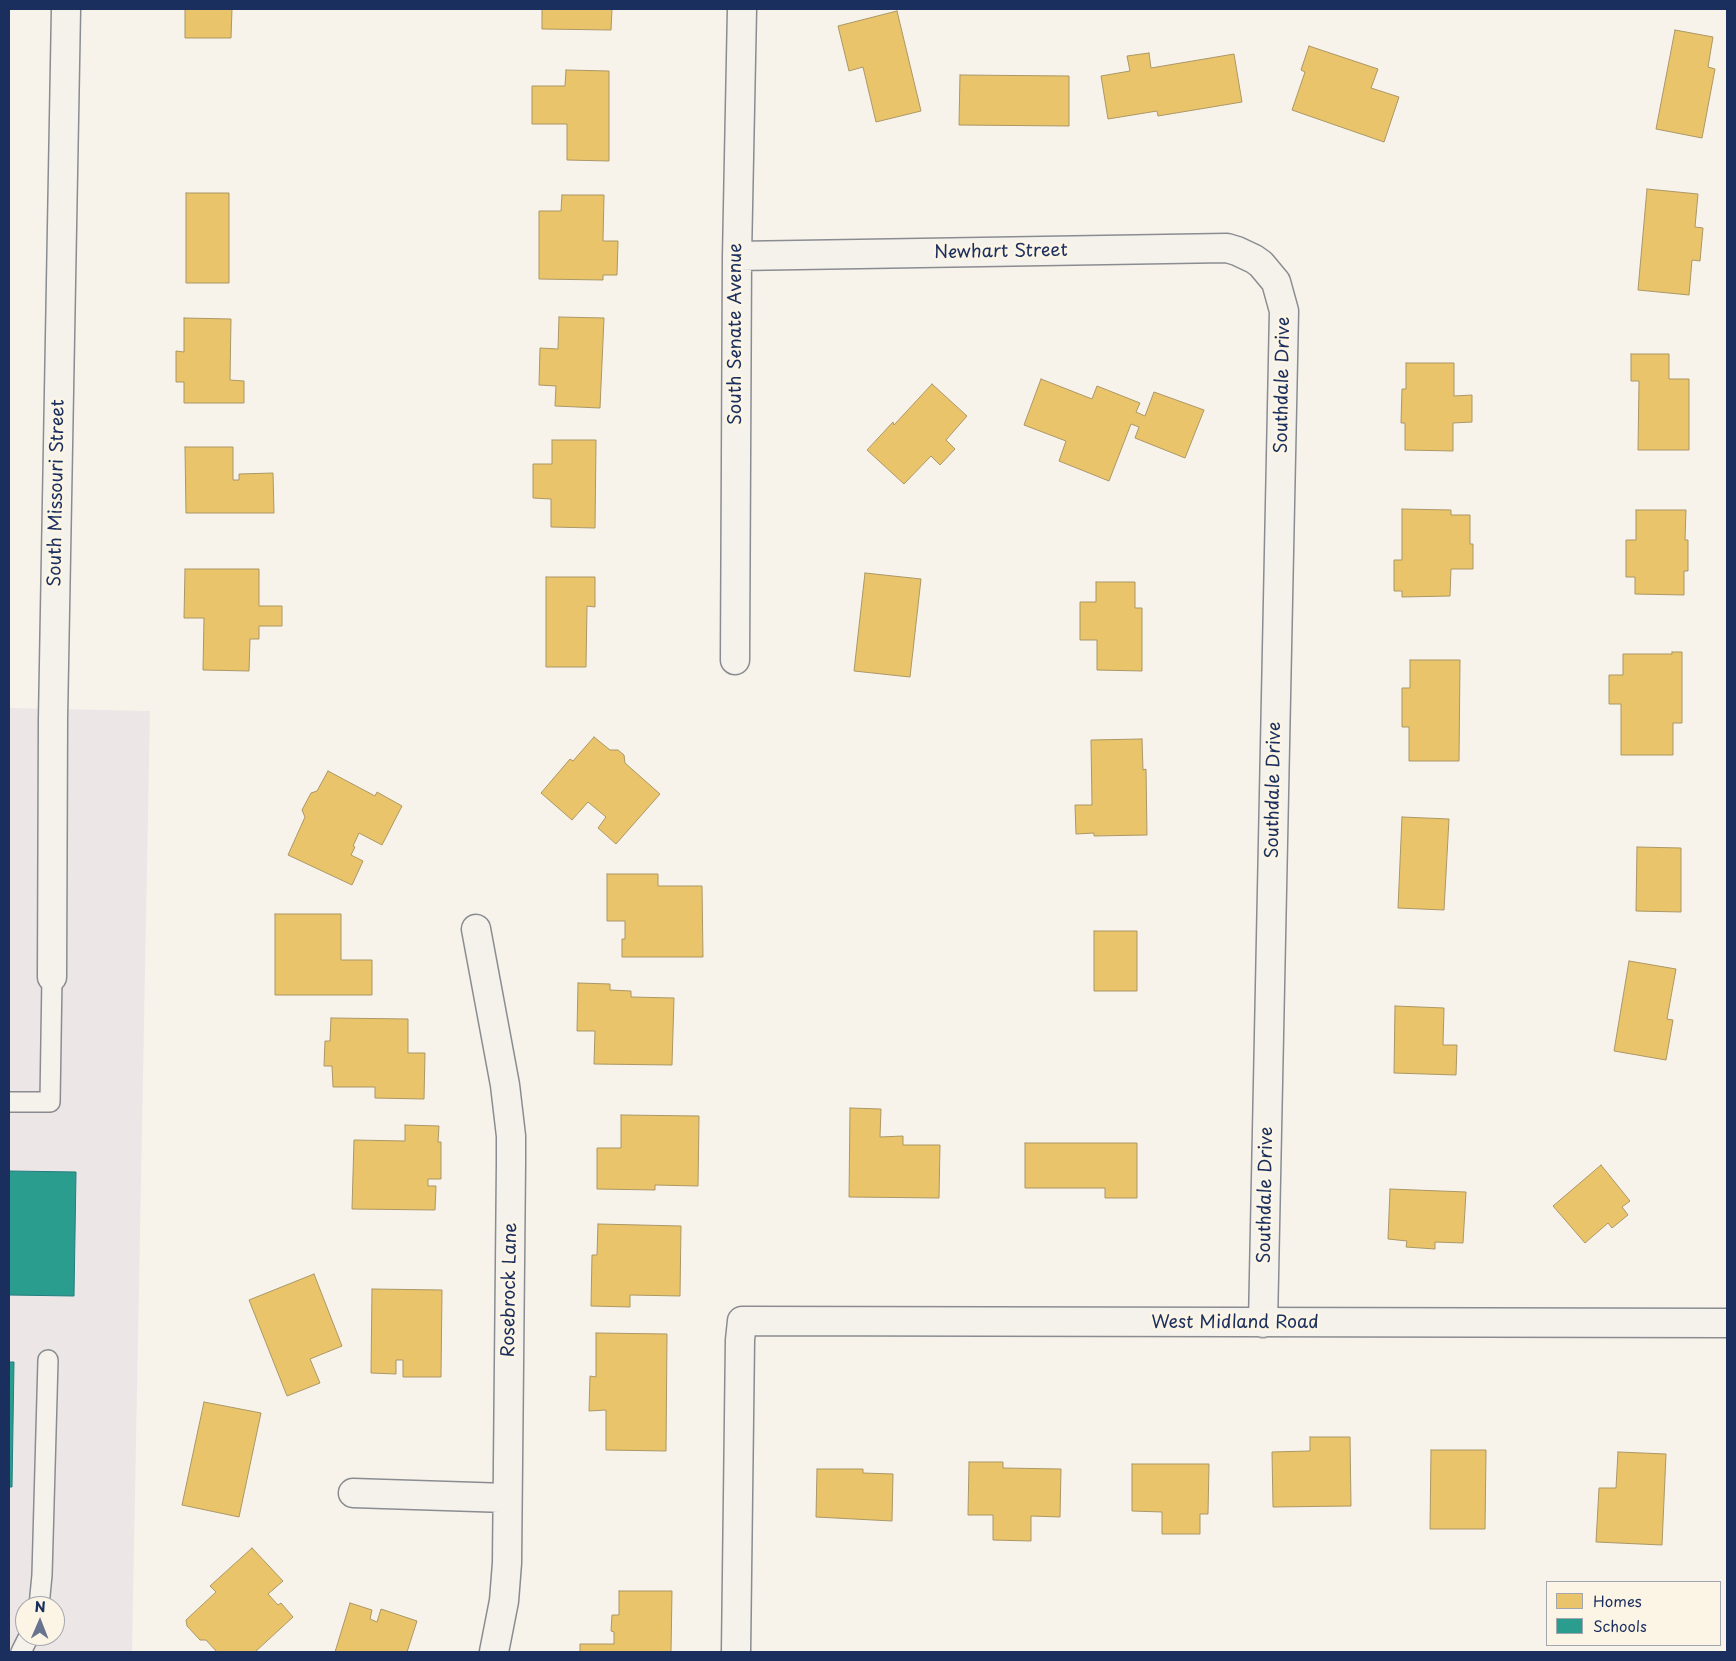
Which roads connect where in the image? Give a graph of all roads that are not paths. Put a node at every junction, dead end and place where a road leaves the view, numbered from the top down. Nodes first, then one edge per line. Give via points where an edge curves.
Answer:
1 (66, 9) edge
2 (742, 9) edge
3 (736, 256) junction
4 (1261, 264) joint
5 (735, 660) dead end
6 (476, 929) dead end
7 (52, 977) joint
8 (9, 1102) edge
9 (1263, 1323) junction
10 (1727, 1323) edge
11 (48, 1360) dead end
12 (353, 1493) dead end
13 (507, 1498) junction
14 (40, 1596) edge
15 (494, 1652) edge
16 (736, 1652) edge

1 - 7 street, South Missouri Street via 53,709
2 - 3 street, South Senate Avenue
3 - 4 street, Newhart Street via 1227,248
3 - 5 street, South Senate Avenue
4 - 9 street, Southdale Drive via 1276,282 1284,311
6 - 13 street, Rosebrock Lane via 505,1085 510,1136
7 - 8 lane via 50,1102
9 - 10 street, West Midland Road
9 - 16 street, West Midland Road via 742,1321
11 - 14 lane
12 - 13 street
13 - 15 street, Rosebrock Lane via 504,1602

